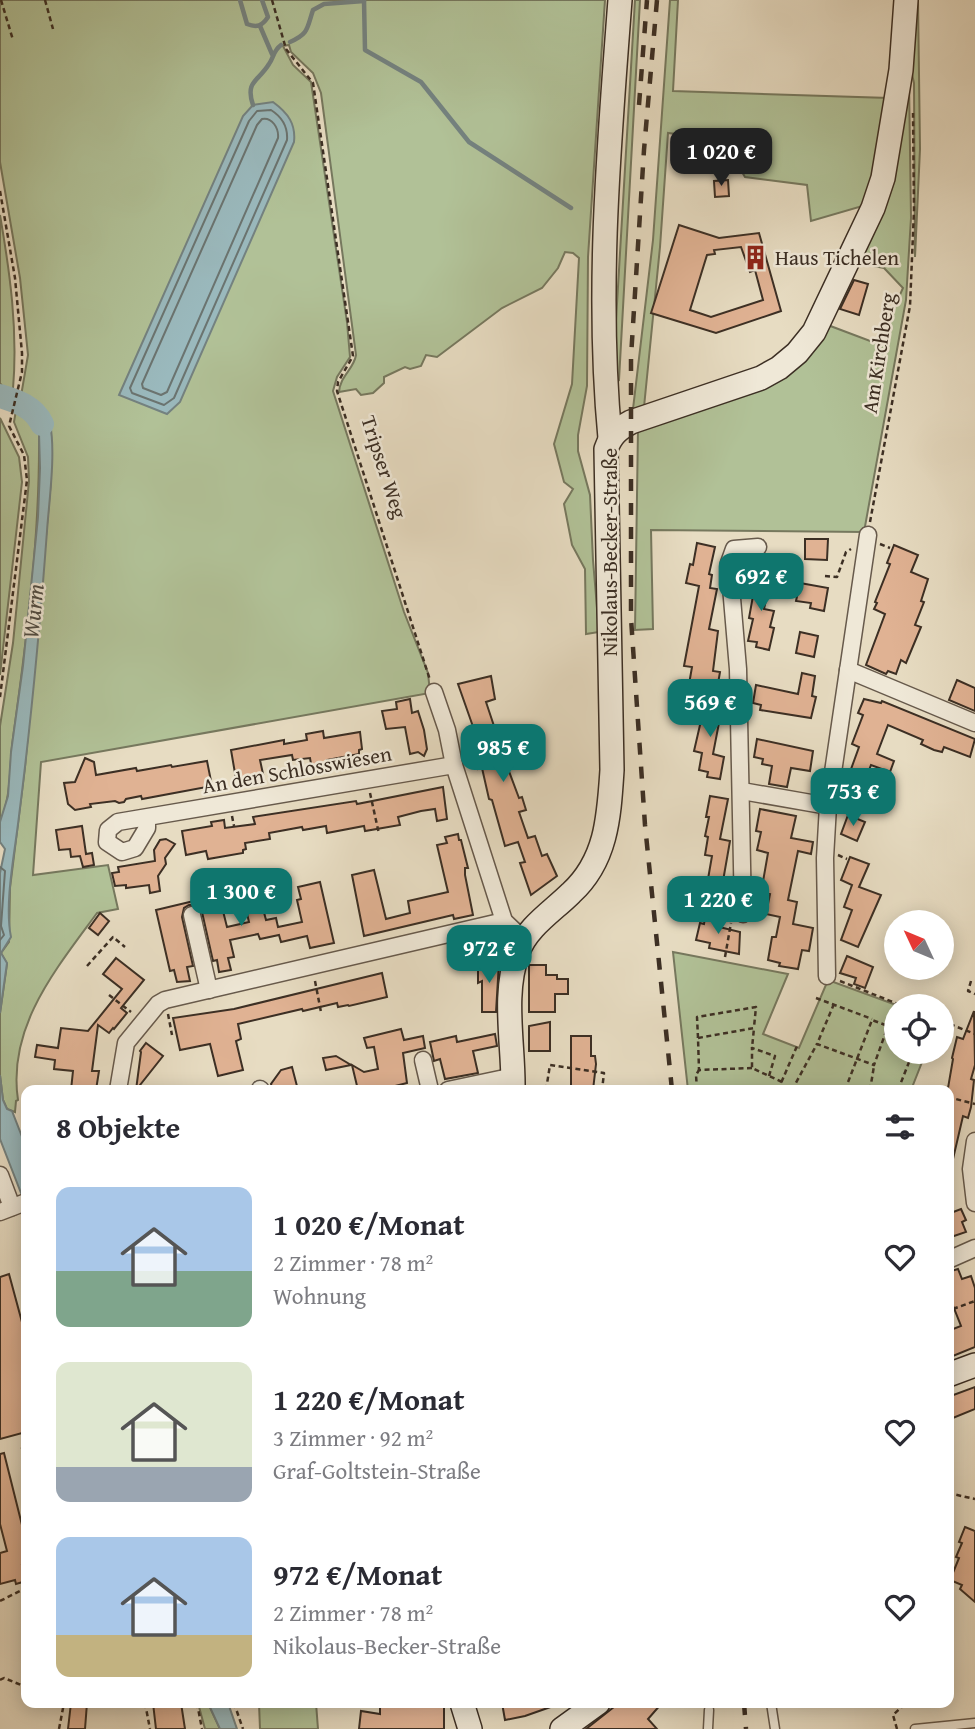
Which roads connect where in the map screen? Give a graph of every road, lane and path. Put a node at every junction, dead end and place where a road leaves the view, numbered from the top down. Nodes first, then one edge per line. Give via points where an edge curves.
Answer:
1 (1, 0) edge
2 (45, 0) edge
3 (272, 0) edge
4 (620, 0) edge
5 (906, 0) edge
6 (54, 29) dead end
7 (13, 40) dead end
8 (913, 107) dead end
9 (0, 191) edge
10 (610, 438) junction
11 (869, 529) joint
12 (758, 547) dead end
13 (849, 550) dead end
14 (825, 576) dead end
15 (848, 670) junction
16 (434, 692) joint
17 (0, 697) edge
18 (975, 723) edge
19 (454, 765) junction
20 (367, 779) junction
21 (742, 791) junction
22 (828, 806) junction
23 (147, 818) dead end
24 (379, 834) dead end
25 (192, 915) dead end
26 (738, 916) joint
27 (504, 921) junction
28 (524, 940) junction
29 (125, 947) dead end
30 (725, 957) dead end
31 (87, 966) dead end
32 (312, 966) junction
33 (827, 976) joint
34 (971, 981) dead end
35 (209, 990) junction
36 (975, 994) edge
37 (109, 995) dead end
38 (816, 998) dead end
39 (884, 999) edge
40 (165, 1000) junction
41 (834, 1004) junction
42 (321, 1012) dead end
43 (872, 1020) junction
44 (143, 1022) junction
45 (884, 1024) edge
46 (954, 1026) edge
47 (754, 1028) junction
48 (975, 1034) edge
49 (172, 1035) dead end
50 (884, 1036) edge
51 (698, 1038) junction
52 (817, 1044) junction
53 (797, 1046) dead end
54 (752, 1048) junction
55 (858, 1058) junction
56 (423, 1060) dead end
57 (908, 1064) edge
58 (874, 1065) junction
59 (751, 1068) junction
60 (699, 1070) junction
61 (769, 1076) junction
62 (782, 1082) junction
63 (513, 1083) edge
64 (119, 1085) edge
65 (429, 1085) edge
66 (494, 1085) edge
67 (547, 1085) edge
68 (603, 1085) edge
69 (697, 1085) edge
70 (780, 1085) edge
71 (795, 1085) edge
72 (847, 1085) edge
73 (871, 1085) edge
74 (900, 1085) edge
75 (954, 1099) edge
76 (975, 1104) edge
77 (975, 1141) edge
78 (0, 1175) edge
79 (975, 1203) edge
80 (14, 1206) edge
81 (975, 1248) edge
82 (954, 1257) edge
83 (975, 1301) edge
84 (954, 1309) edge
85 (975, 1365) edge
86 (954, 1373) edge
87 (954, 1494) edge
88 (975, 1499) edge
89 (21, 1590) edge
90 (0, 1601) edge
91 (0, 1680) edge
92 (21, 1685) edge
93 (63, 1708) edge
94 (146, 1708) edge
95 (198, 1708) edge
96 (236, 1708) edge
97 (464, 1708) edge
98 (591, 1708) edge
99 (772, 1708) edge
100 (901, 1708) edge
101 (709, 1710) dead end
102 (975, 1723) edge
103 (60, 1729) edge
104 (150, 1729) edge
105 (202, 1729) edge
106 (243, 1729) edge
107 (470, 1729) edge
108 (562, 1729) edge
109 (708, 1729) edge
110 (775, 1729) edge
111 (897, 1729) edge
112 (915, 1729) edge

1 - 7 path
2 - 6 path
3 - 16 path, Tripser Weg via 286,49 313,83 354,356 337,391
4 - 10 main road via 604,282
5 - 10 main road, Nikolaus-Becker-Straße via 901,70 883,178 814,332 797,353 761,378 631,422
8 - 11 path, Am Kirchberg via 910,306
9 - 17 path via 22,353 9,426 24,455 27,480
10 - 28 main road, Nikolaus-Becker-Straße via 606,449 609,821 586,876
11 - 15 street
12 - 21 street via 734,549 729,563
13 - 14 path via 837,577
15 - 18 street
15 - 22 street
16 - 19 street
19 - 20 street, An den Schlosswiesen
19 - 27 street
20 - 23 street, An den Schlosswiesen
20 - 24 path
21 - 22 street
21 - 26 street
22 - 33 street
25 - 35 street
26 - 30 path
27 - 28 street
27 - 32 street
28 - 63 main road, Nikolaus-Becker-Straße via 512,976
29 - 31 path via 113,937
32 - 35 street
32 - 42 path
33 - 39 path
34 - 36 path via 968,991
35 - 40 street
37 - 44 path
38 - 41 path
40 - 44 street
40 - 49 path
41 - 43 path
41 - 52 path
43 - 45 path
43 - 55 path
44 - 64 street via 126,1043
46 - 48 path
47 - 51 path
47 - 51 path via 756,1007 697,1017
47 - 54 path
50 - 58 path
51 - 60 path
52 - 55 path
52 - 71 path
53 - 62 path
54 - 59 path
54 - 61 path via 775,1056
55 - 58 path
55 - 72 path
56 - 65 street
57 - 74 path
58 - 73 path
59 - 60 path
59 - 61 path
60 - 69 path
61 - 62 path
62 - 70 path
63 - 66 street
67 - 68 path via 550,1065 604,1073
75 - 76 path
77 - 79 street via 971,1168
78 - 80 street
81 - 82 street
83 - 84 path
85 - 86 main road
87 - 88 path
89 - 90 path
91 - 92 path
93 - 103 path
94 - 104 path
95 - 105 path
96 - 106 path
97 - 107 main road
98 - 108 main road
99 - 110 lane
100 - 111 path via 893,1715
101 - 109 lane
102 - 112 lane

